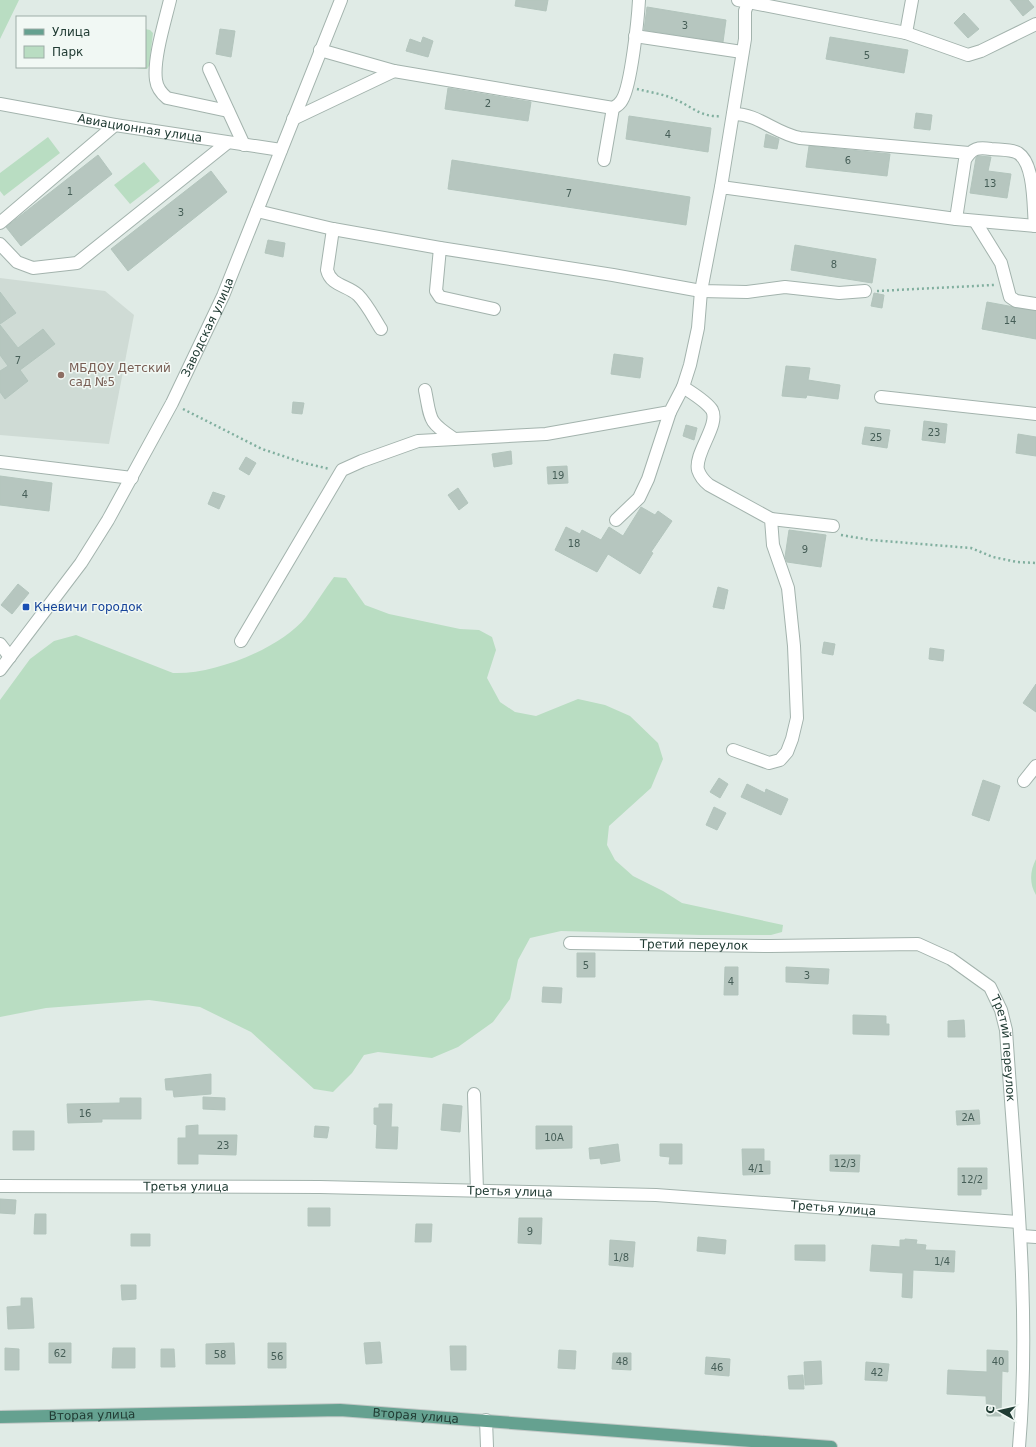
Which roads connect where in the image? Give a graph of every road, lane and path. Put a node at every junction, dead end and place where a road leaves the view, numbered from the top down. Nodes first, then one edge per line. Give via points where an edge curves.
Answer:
1 (170, 0) edge
2 (341, 0) edge
3 (638, 0) edge
4 (912, 0) edge
5 (745, 1) edge
6 (1033, 25) edge
7 (906, 33) junction
8 (635, 36) junction
9 (320, 50) junction
10 (742, 52) junction
11 (209, 68) dead end
12 (394, 71) junction
13 (627, 86) junction
14 (0, 104) edge
15 (613, 108) junction
16 (228, 111) junction
17 (733, 114) junction
18 (293, 119) junction
19 (115, 126) junction
20 (227, 143) junction
21 (244, 144) junction
22 (281, 150) junction
23 (970, 153) junction
24 (604, 160) dead end
25 (721, 187) junction
26 (257, 211) junction
27 (956, 219) junction
28 (975, 221) junction
29 (0, 223) edge
30 (1035, 226) edge
31 (333, 229) junction
32 (0, 244) edge
33 (440, 248) junction
34 (1006, 284) junction
35 (701, 291) junction
36 (865, 291) joint
37 (1036, 304) edge
38 (494, 309) dead end
39 (381, 329) dead end
40 (683, 387) junction
41 (425, 390) dead end
42 (881, 397) dead end
43 (172, 403) junction
44 (670, 412) junction
45 (1036, 414) edge
46 (454, 438) junction
47 (0, 462) edge
48 (342, 470) junction
49 (132, 478) junction
50 (771, 519) junction
51 (616, 520) dead end
52 (833, 526) joint
53 (1036, 563) edge
54 (241, 641) dead end
55 (0, 644) edge
56 (10, 657) junction
57 (0, 670) edge
58 (733, 750) dead end
59 (1036, 766) edge
60 (1024, 780) dead end
61 (570, 943) dead end
62 (474, 1094) dead end
63 (0, 1186) edge
64 (477, 1191) junction
65 (1019, 1222) junction
66 (1021, 1236) junction
67 (1036, 1236) edge
68 (0, 1417) edge
69 (486, 1420) junction
70 (740, 1444) edge
71 (487, 1447) edge
72 (831, 1447) edge
73 (1019, 1447) edge

1 - 16 street via 155,67 160,91 167,98
2 - 9 street, Заводская улица
3 - 8 street
4 - 7 street
5 - 7 street
5 - 10 street via 745,38
6 - 7 street via 968,55
8 - 10 street
8 - 13 street
9 - 12 street
9 - 18 street, Заводская улица
10 - 17 street
11 - 16 street
12 - 15 street
12 - 18 street
13 - 15 street via 622,101
13 - 17 path via 672,98 695,112 706,115 717,117
14 - 19 street, Авиационная улица
15 - 24 street
16 - 21 street
17 - 23 street via 748,115 785,135 800,138
17 - 25 street
18 - 22 street, Заводская улица
19 - 20 street, Авиационная улица
19 - 29 street
20 - 21 street, Авиационная улица
20 - 32 street via 77,263 33,268 17,262
21 - 22 street, Авиационная улица
22 - 26 street, Заводская улица
23 - 27 street via 965,160
23 - 30 street via 980,147 1011,151 1025,160 1030,171
25 - 27 street
25 - 35 street
26 - 31 street
26 - 43 street, Заводская улица via 223,296
27 - 28 street
28 - 30 street
28 - 34 street via 1001,264
31 - 33 street
31 - 39 street via 327,270 329,276 337,284 357,294
33 - 35 street
33 - 38 street via 437,295 440,298
34 - 36 path
34 - 37 street via 1010,297 1016,301
35 - 36 street via 747,292 784,287 839,293
35 - 40 street via 696,336
40 - 44 street
40 - 50 street via 709,406 713,412 713,420 699,458 698,469 702,478 709,485
41 - 46 street via 429,418 433,424
42 - 45 street
43 - 48 path via 262,449 325,469
43 - 49 street, Заводская улица
44 - 46 street via 546,434
44 - 51 street via 648,479 639,498
46 - 48 street via 418,441
47 - 49 street
48 - 54 street
49 - 56 street, Заводская улица via 81,563
50 - 52 street
50 - 58 street via 773,545 788,588 797,718 786,752 774,763
52 - 53 path via 839,534 870,540 971,548 993,557
55 - 56 street
56 - 57 street, Заводская улица
59 - 60 street
61 - 65 street, Третий переулок via 770,946 918,944 950,959 990,987 1001,1010 1006,1030
62 - 64 street
63 - 64 street, Третья улица via 320,1186
64 - 65 street, Третья улица via 656,1194
65 - 66 street, Третий переулок
66 - 67 street
66 - 73 street, Третий переулок via 1024,1336
68 - 69 main road, Вторая улица via 340,1410
69 - 70 main road, Вторая улица
69 - 71 street
70 - 72 main road, Вторая улица

